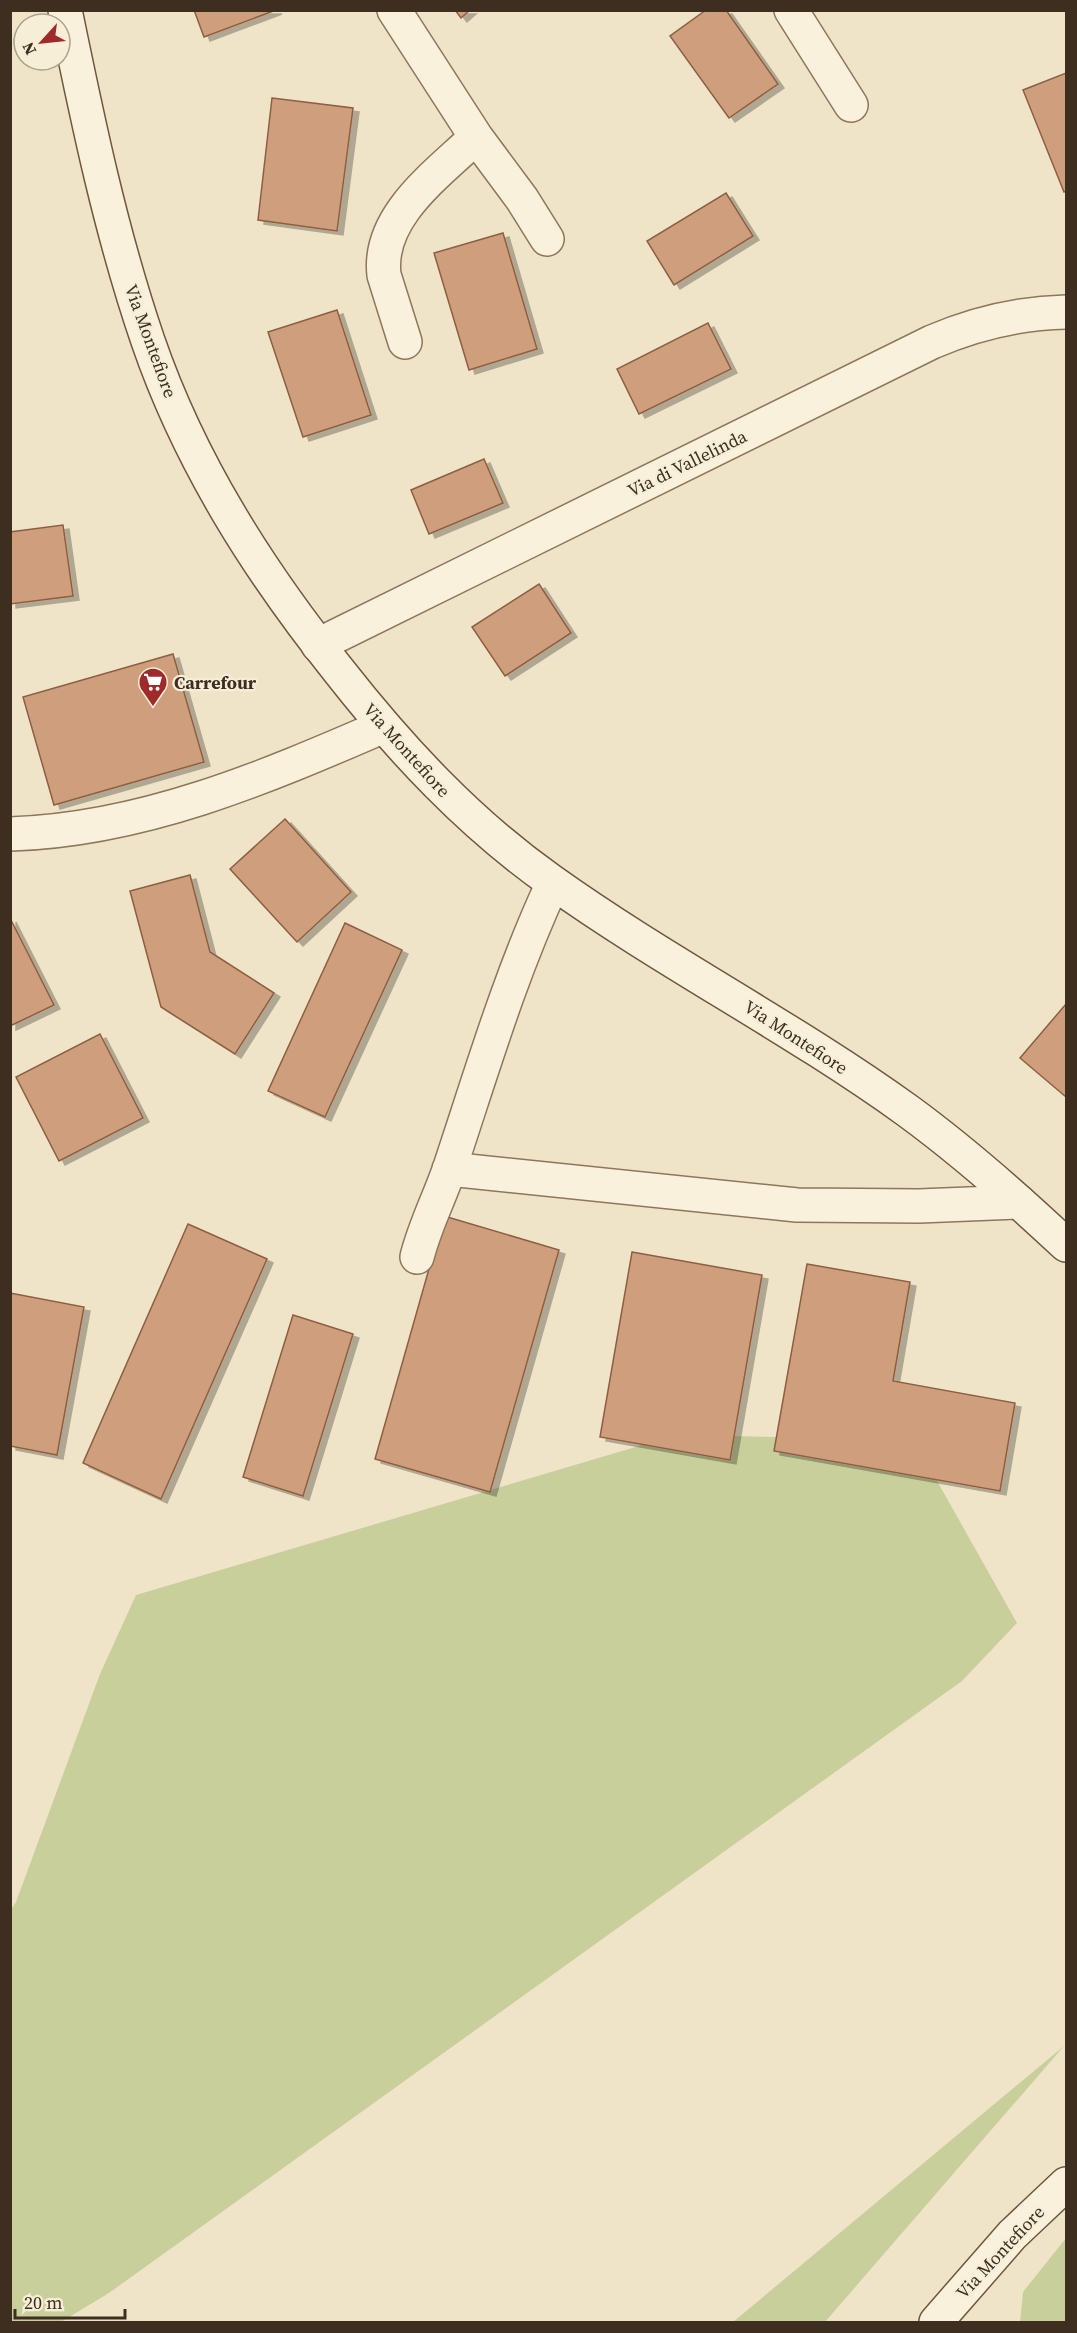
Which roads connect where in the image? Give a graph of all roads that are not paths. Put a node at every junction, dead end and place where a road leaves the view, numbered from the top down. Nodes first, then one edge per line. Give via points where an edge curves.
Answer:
1 (65, 10) edge
2 (394, 10) edge
3 (791, 10) edge
4 (851, 105) dead end
5 (476, 137) junction
6 (547, 239) dead end
7 (1066, 312) edge
8 (405, 342) dead end
9 (318, 645) junction
10 (384, 726) junction
11 (10, 834) edge
12 (553, 883) junction
13 (449, 1169) junction
14 (1019, 1202) junction
15 (1066, 1245) edge
16 (417, 1257) dead end
17 (1066, 2184) edge
18 (936, 2322) edge

1 - 9 street, Via Montefiore via 112,225 165,387 190,443 245,542
2 - 5 street
3 - 4 street
5 - 6 street
5 - 8 street via 400,213 387,239 383,264 386,285
7 - 9 street, Via di Vallelinda via 1003,317 932,342
9 - 10 street, Via Montefiore
10 - 11 street via 284,769 155,812 73,830
10 - 12 street, Via Montefiore via 456,803
12 - 13 street via 507,992
12 - 14 street, Via Montefiore via 908,1111
13 - 14 street via 797,1205
13 - 16 street
14 - 15 street, Via Montefiore
17 - 18 street, Via Montefiore via 1012,2235

